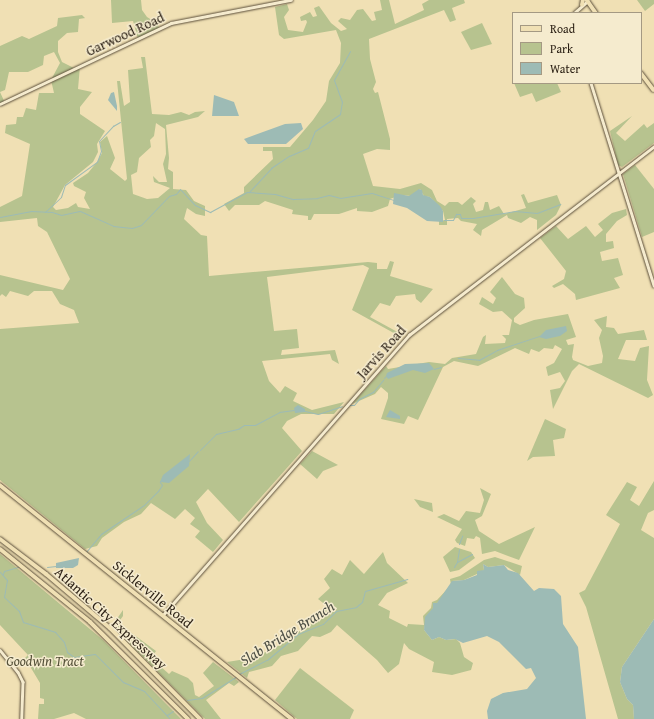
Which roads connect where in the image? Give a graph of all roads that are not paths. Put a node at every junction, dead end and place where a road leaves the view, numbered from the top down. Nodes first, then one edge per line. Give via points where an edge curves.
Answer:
1 (290, 0) edge
2 (583, 0) edge
3 (587, 1) edge
4 (582, 5) junction
5 (575, 12) edge
6 (595, 12) edge
7 (642, 73) edge
8 (591, 84) edge
9 (654, 90) edge
10 (0, 104) edge
11 (654, 146) edge
12 (619, 173) junction
13 (654, 285) edge
14 (0, 485) edge
15 (0, 539) edge
16 (0, 549) edge
17 (163, 615) junction
18 (0, 650) edge
19 (22, 719) edge
20 (188, 719) edge
21 (200, 719) edge
22 (292, 719) edge

1 - 10 street, Garwood Road via 172,23
2 - 4 main road
3 - 4 street
3 - 6 main road
4 - 5 street
7 - 9 main road
8 - 12 street
11 - 12 street, Jarvis Road
12 - 13 street
12 - 17 street, Jarvis Road via 404,340
14 - 17 main road, Sicklerville Road
15 - 21 highway, Atlantic City Expressway via 110,628
16 - 20 highway, Atlantic City Expressway via 90,622
17 - 22 main road, Sicklerville Road
18 - 19 street via 22,680

